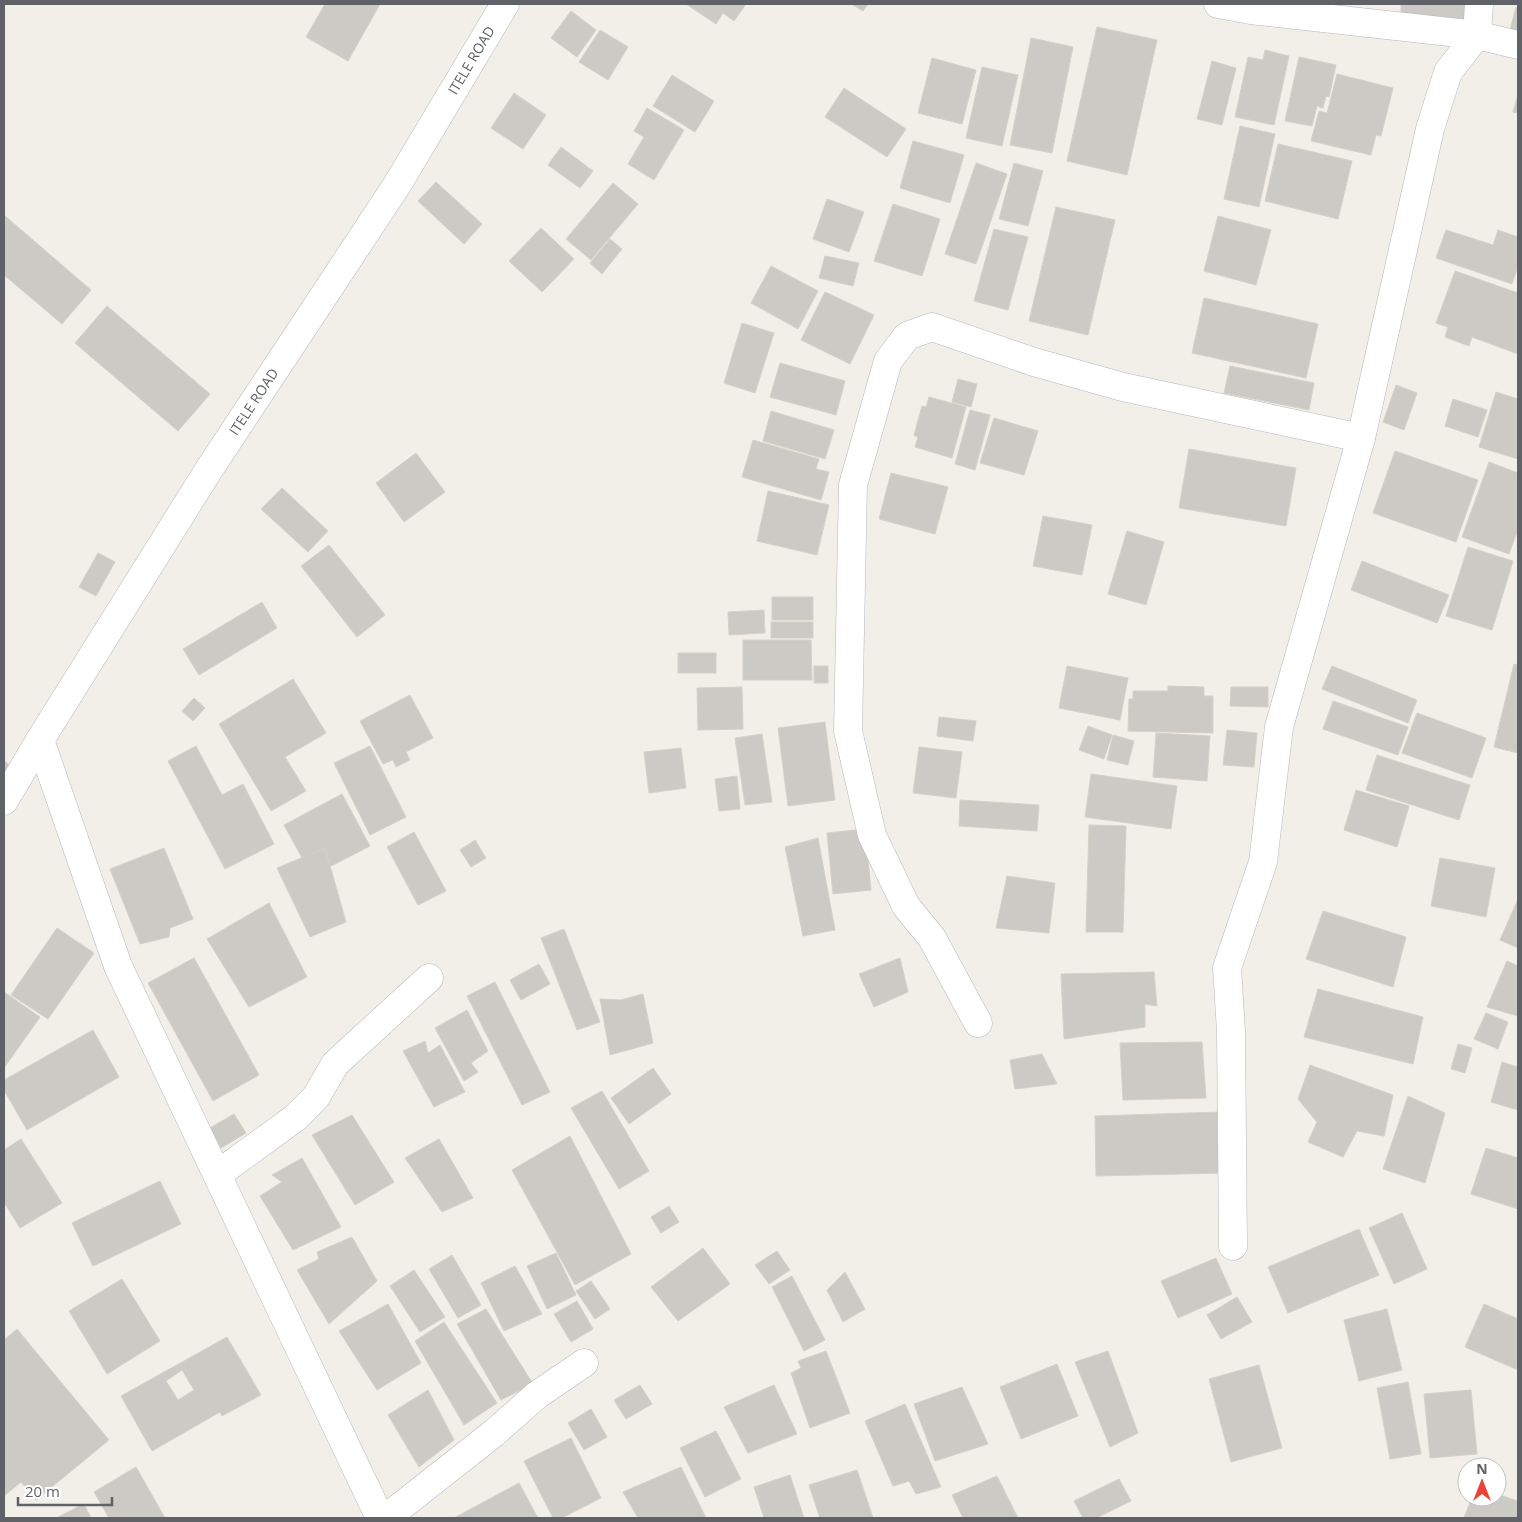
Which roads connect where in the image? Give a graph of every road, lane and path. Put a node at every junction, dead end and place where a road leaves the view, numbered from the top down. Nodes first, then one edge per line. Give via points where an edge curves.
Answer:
1 (505, 4) edge
2 (1218, 4) edge
3 (1479, 4) edge
4 (1477, 35) junction
5 (1518, 45) edge
6 (1361, 438) junction
7 (40, 740) junction
8 (4, 801) edge
9 (430, 978) dead end
10 (978, 1023) dead end
11 (218, 1174) junction
12 (1233, 1246) dead end
13 (584, 1363) dead end
14 (380, 1518) edge
15 (386, 1518) edge

1 - 7 street, ITELE ROAD via 397,185 208,471
2 - 4 street
3 - 4 street
4 - 5 street
4 - 6 street via 1448,72 1430,129
6 - 10 street via 1123,387 1034,362 932,327 907,336 888,361 853,485 848,731 872,835 906,906 932,938
6 - 12 street via 1279,727 1264,862 1226,968 1231,1031
7 - 8 street, ITELE ROAD
7 - 11 street via 118,966
9 - 11 street via 335,1064 316,1096 295,1118
11 - 14 street
13 - 15 street via 537,1395

